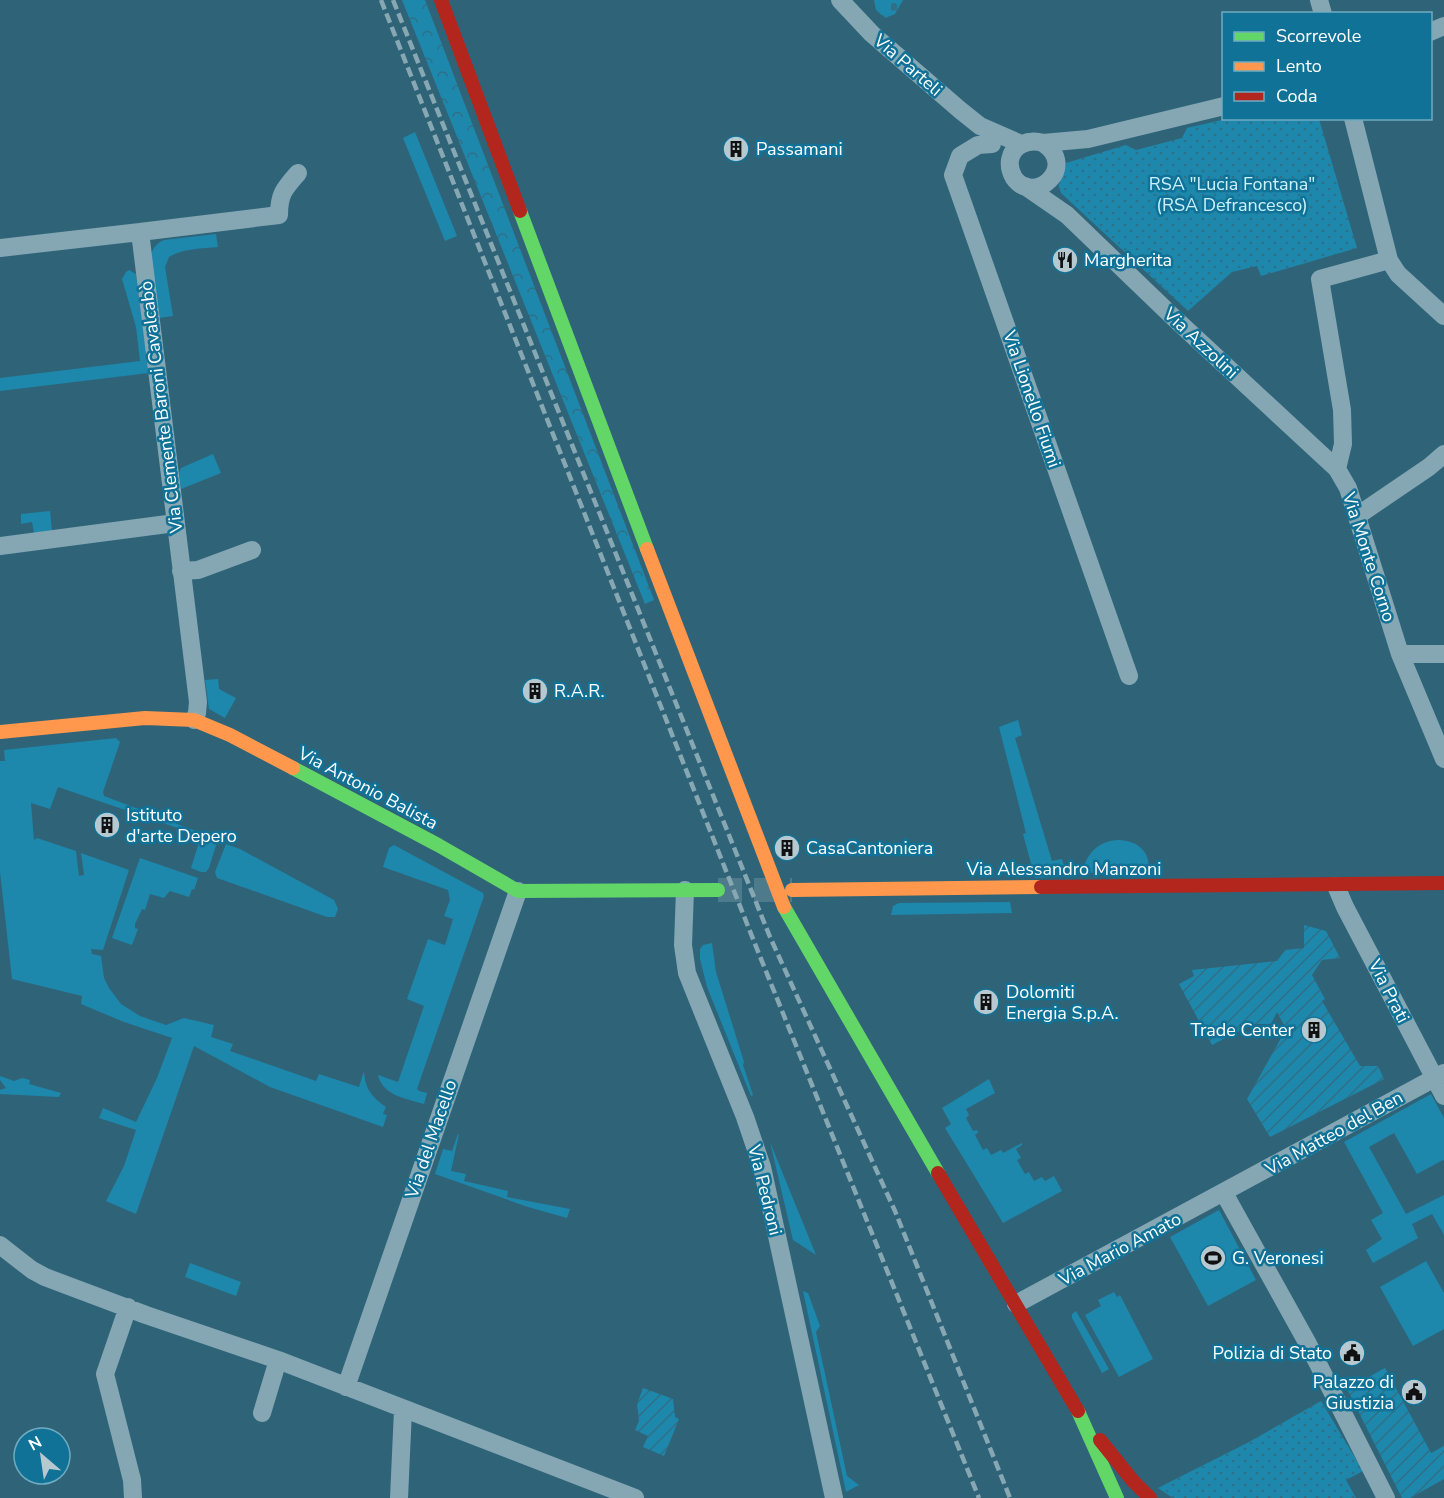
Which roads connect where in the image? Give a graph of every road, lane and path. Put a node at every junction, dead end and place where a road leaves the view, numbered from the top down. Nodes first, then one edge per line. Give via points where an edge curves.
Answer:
1 (441, 0) edge
2 (840, 0) edge
3 (1222, 106) edge
4 (1354, 120) edge
5 (980, 126) junction
6 (1088, 139) junction
7 (1043, 143) junction
8 (992, 144) junction
9 (1021, 144) junction
10 (1055, 169) junction
11 (1010, 170) junction
12 (298, 173) dead end
13 (1025, 186) junction
14 (1067, 215) junction
15 (140, 232) junction
16 (0, 248) edge
17 (1389, 260) junction
18 (1444, 316) edge
19 (1444, 454) edge
20 (1336, 469) junction
21 (1357, 516) junction
22 (175, 523) junction
23 (0, 546) edge
24 (252, 550) dead end
25 (181, 571) junction
26 (1400, 654) junction
27 (1444, 654) edge
28 (1129, 676) dead end
29 (194, 720) junction
30 (0, 732) edge
31 (1444, 759) edge
32 (1444, 884) edge
33 (1336, 886) junction
34 (686, 890) junction
35 (718, 890) tunnel mouth
36 (792, 890) tunnel mouth
37 (518, 891) junction
38 (1439, 1076) edge
39 (1444, 1096) edge
40 (1224, 1193) junction
41 (0, 1245) edge
42 (1016, 1305) junction
43 (128, 1307) junction
44 (278, 1360) junction
45 (346, 1387) junction
46 (403, 1410) junction
47 (262, 1413) dead end
48 (1083, 1422) junction
49 (133, 1498) edge
50 (399, 1498) edge
51 (635, 1498) edge
52 (834, 1498) edge
53 (1117, 1498) edge
54 (1150, 1498) edge
55 (1386, 1498) edge

1 - 42 main road via 778,896
2 - 5 street, Via Parteli via 896,56
3 - 6 street, Via Parteli
4 - 17 street
5 - 8 street, Via Parteli
5 - 9 street, Via Parteli
6 - 7 street, Via Parteli
6 - 10 street, Via Parteli
7 - 9 street, Via Parteli
7 - 10 street via 1050,147
8 - 11 street, Via Parteli
8 - 28 street, Via Lionello Fiumi via 978,145 960,156 953,175
9 - 11 street via 1011,155
10 - 13 street, Via Parteli via 1041,186
10 - 14 street, Via Azzolini
11 - 13 street, Via Parteli via 1018,183
12 - 15 street via 283,190 279,215
13 - 14 street, Via Azzolini
14 - 20 street, Via Azzolini
15 - 16 street
15 - 22 street, Via Clemente Baroni Cavalcabò
17 - 18 street via 1398,274
17 - 20 street, Via Monte Corno via 1320,279 1342,410 1343,444
19 - 21 street
20 - 21 street, Via Monte Corno via 1348,488
21 - 26 street, Via Monte Corno
22 - 23 street
22 - 25 street, Via Clemente Baroni Cavalcabò
24 - 25 street via 198,570
25 - 29 street, Via Clemente Baroni Cavalcabò via 198,702
26 - 27 street
26 - 31 street, Via Monte Corno
29 - 30 main road, Via Antonio Balista via 145,718
29 - 37 main road, Via Antonio Balista via 230,735
32 - 33 main road, Via Alessandro Manzoni
33 - 36 main road, Via Alessandro Manzoni
33 - 38 street, Via Prati
34 - 35 main road
34 - 37 main road
34 - 52 street, Via Pedroni via 683,945 687,973 762,1167
37 - 45 street, Via del Macello
38 - 39 street, Via Prati
38 - 40 street, Via Matteo del Ben
40 - 42 street, Via Mario Amato
40 - 55 street via 1308,1344
41 - 43 street via 45,1277
42 - 48 main road
43 - 44 street
43 - 49 street via 105,1374
44 - 45 street
44 - 47 street
45 - 46 street
46 - 50 street
46 - 51 street
48 - 53 main road
48 - 54 main road

